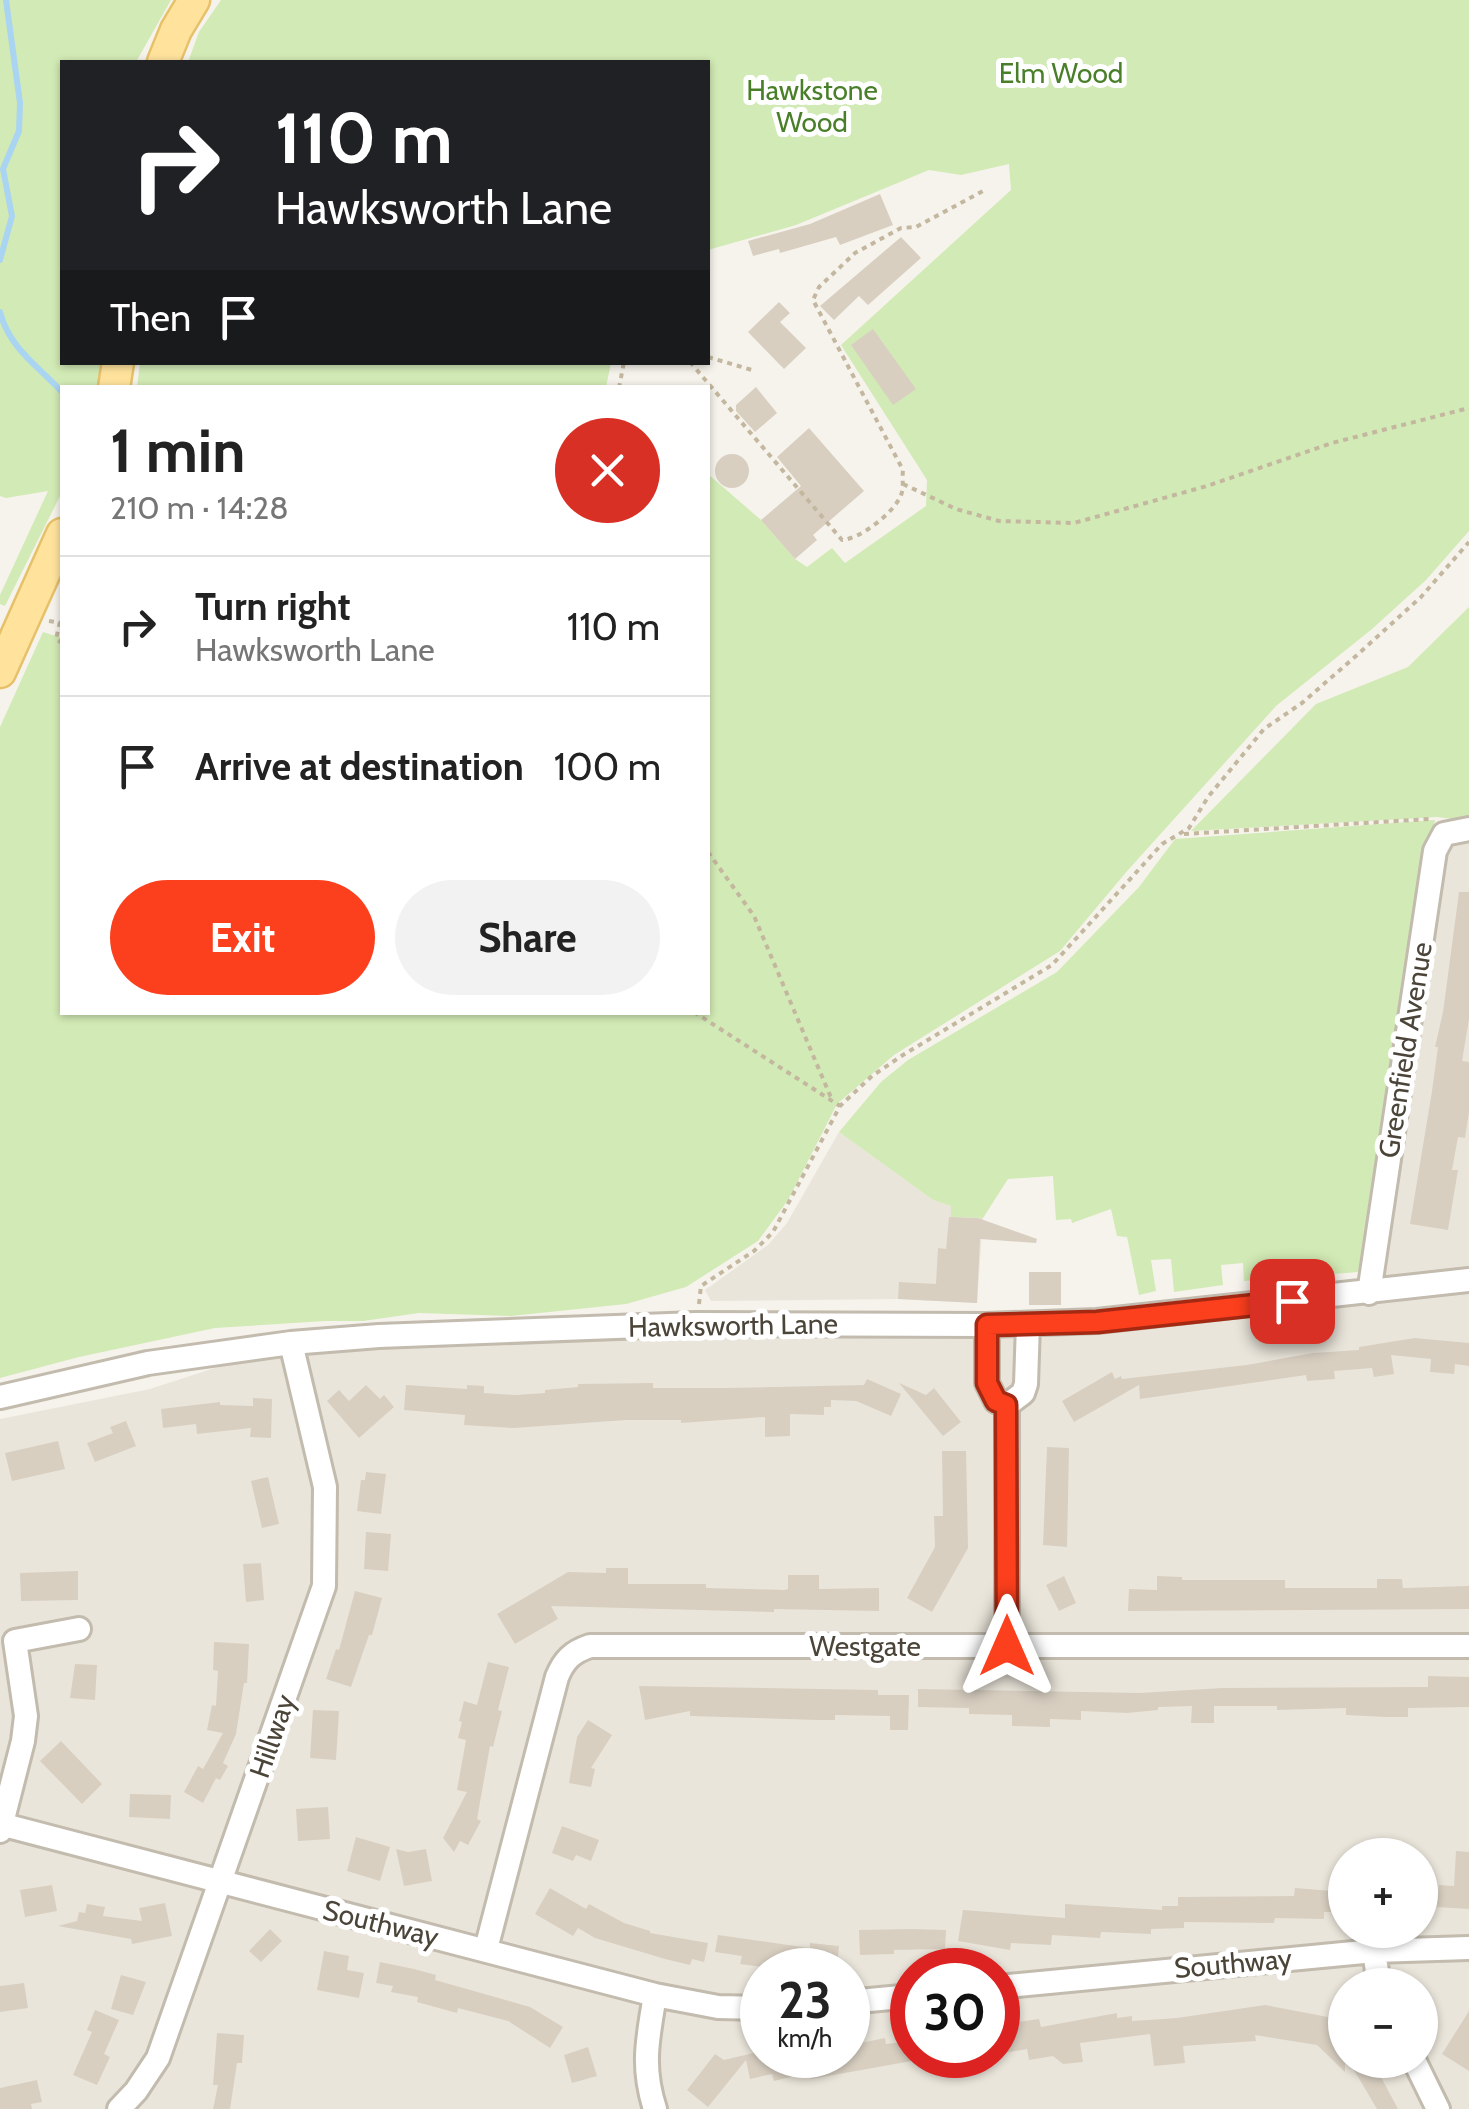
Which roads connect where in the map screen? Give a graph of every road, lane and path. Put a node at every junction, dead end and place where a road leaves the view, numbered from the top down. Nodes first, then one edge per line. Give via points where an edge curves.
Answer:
1 (194, 0) edge
2 (163, 60) edge
3 (982, 190) dead end
4 (710, 358) edge
5 (693, 365) edge
6 (752, 370) dead end
7 (710, 385) edge
8 (710, 385) edge
9 (1469, 408) edge
10 (902, 484) junction
11 (60, 537) edge
12 (1469, 542) edge
13 (12, 617) edge
14 (60, 622) dead end
15 (60, 642) edge
16 (0, 672) edge
17 (1469, 829) edge
18 (1444, 834) junction
19 (1181, 835) junction
20 (710, 855) edge
21 (699, 1015) edge
22 (832, 1100) junction
23 (840, 1106) junction
24 (1469, 1280) edge
25 (1369, 1293) junction
26 (696, 1324) junction
27 (1028, 1324) junction
28 (987, 1325) junction
29 (291, 1342) junction
30 (0, 1397) edge
31 (1006, 1405) junction
32 (79, 1629) dead end
33 (8, 1643) edge
34 (1007, 1646) junction
35 (1469, 1646) edge
36 (1, 1827) edge
37 (221, 1883) junction
38 (486, 1948) junction
39 (1469, 1948) edge
40 (1374, 1950) junction
41 (1377, 1968) edge
42 (1020, 1985) edge
43 (655, 1995) junction
44 (740, 2008) edge
45 (1423, 2078) edge
46 (118, 2109) edge
47 (656, 2109) edge
48 (1438, 2109) edge

1 - 2 main road
3 - 10 path via 855,254 819,286 813,300 881,424 903,470
4 - 6 path
5 - 7 path
8 - 10 path via 842,540 887,514
9 - 10 path via 1332,442 1074,523 999,521
11 - 13 main road
12 - 19 path via 1356,656 1264,729
13 - 16 main road
14 - 15 path
17 - 18 street
18 - 19 path via 1436,818
18 - 25 street, Greenfield Avenue via 1435,851
19 - 23 path via 1162,844 1052,965 904,1055
20 - 22 path via 754,916
21 - 22 path
22 - 23 path
23 - 26 path via 773,1232 701,1286
24 - 25 street, Hawksworth Lane
25 - 27 street, Hawksworth Lane
26 - 28 street, Hawksworth Lane
26 - 29 street, Hawksworth Lane
27 - 28 street, Hawksworth Lane
27 - 31 street via 1026,1384
28 - 31 street via 987,1383
29 - 30 street, Hawksworth Lane via 148,1363
29 - 37 street, Hillway via 324,1488 324,1586
31 - 34 street
32 - 33 street
33 - 36 street via 26,1716
34 - 35 street, Westgate
34 - 38 street, Westgate via 578,1650 557,1676
36 - 37 street, Southway
37 - 38 street, Southway
37 - 46 street, Hillway via 158,2058
38 - 43 street, Southway
39 - 40 street, Southway
40 - 41 street
40 - 42 street, Southway
43 - 44 street, Southway
43 - 47 street via 645,2060
45 - 48 street

